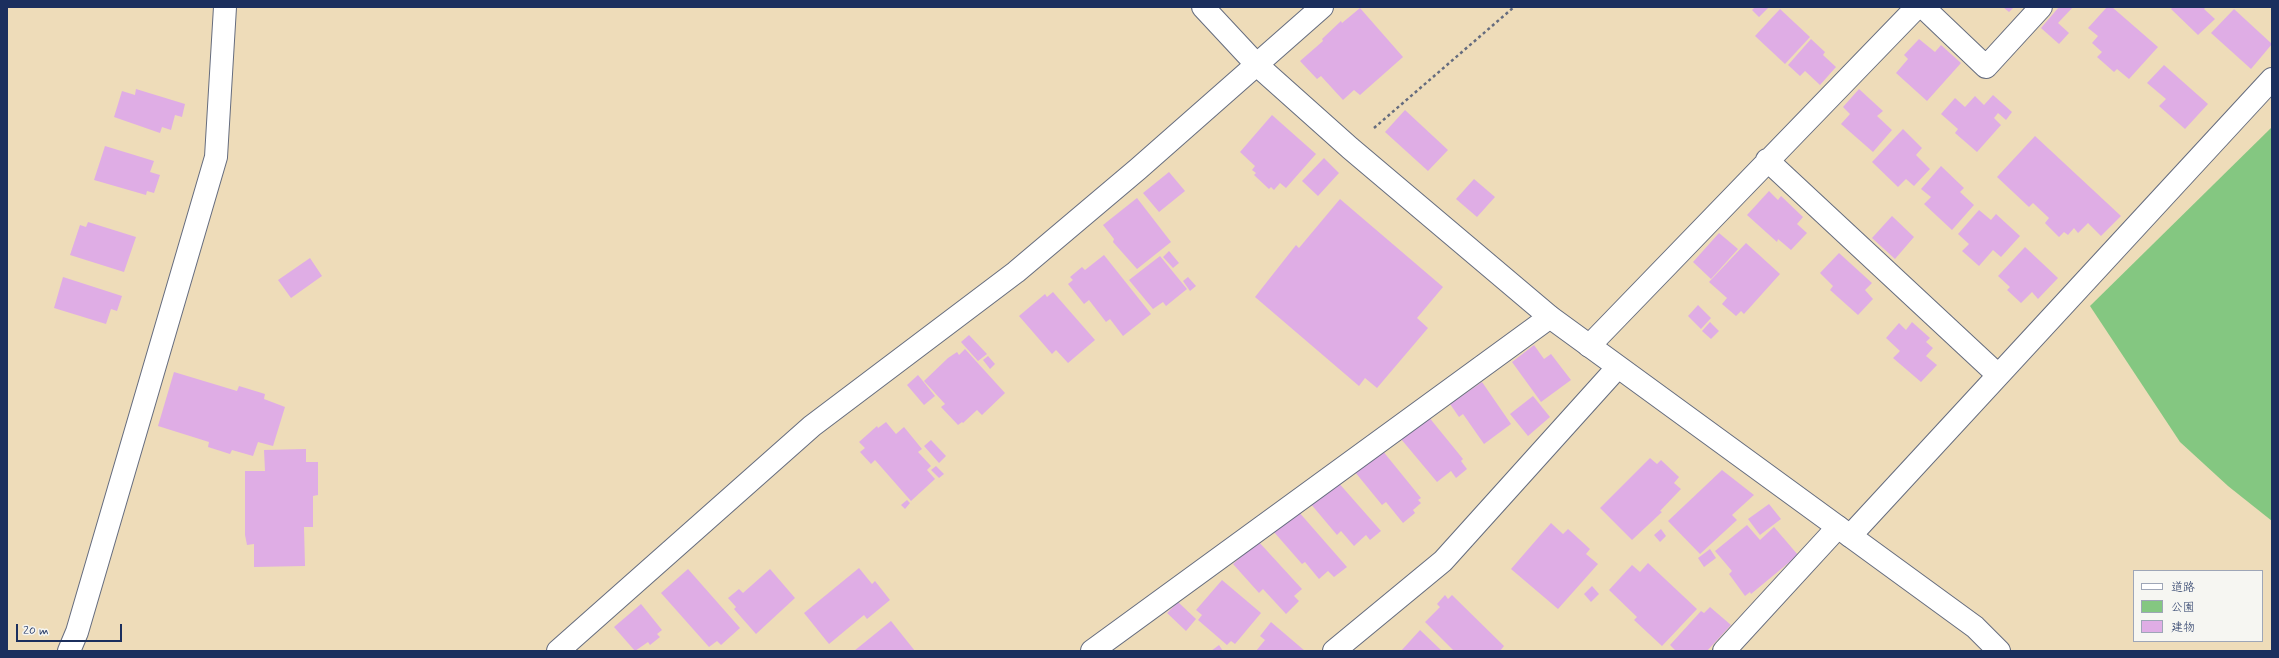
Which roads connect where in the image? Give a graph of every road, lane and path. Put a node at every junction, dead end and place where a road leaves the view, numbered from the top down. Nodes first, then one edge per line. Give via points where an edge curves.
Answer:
1 (225, 7) edge
2 (1203, 7) edge
3 (1322, 7) edge
4 (1514, 7) edge
5 (1917, 7) edge
6 (1923, 7) edge
7 (2041, 7) edge
8 (1257, 64) junction
9 (2272, 79) edge
10 (1350, 148) junction
11 (1767, 160) junction
12 (1550, 317) junction
13 (1589, 346) junction
14 (1617, 368) junction
15 (1998, 375) junction
16 (1844, 532) junction
17 (69, 651) edge
18 (558, 651) edge
19 (1092, 651) edge
20 (1334, 651) edge
21 (1724, 651) edge
22 (2000, 651) edge

1 - 17 street via 216,157
2 - 8 street
3 - 8 street
4 - 10 path
5 - 11 street
6 - 7 street via 1986,67
8 - 10 street
8 - 18 street via 1016,272 812,426
9 - 15 street
10 - 12 street
11 - 13 street
11 - 15 street
12 - 13 street
12 - 19 street
13 - 14 street
14 - 16 street
14 - 20 street via 1443,561
15 - 16 street
16 - 21 street
16 - 22 street via 1975,627

